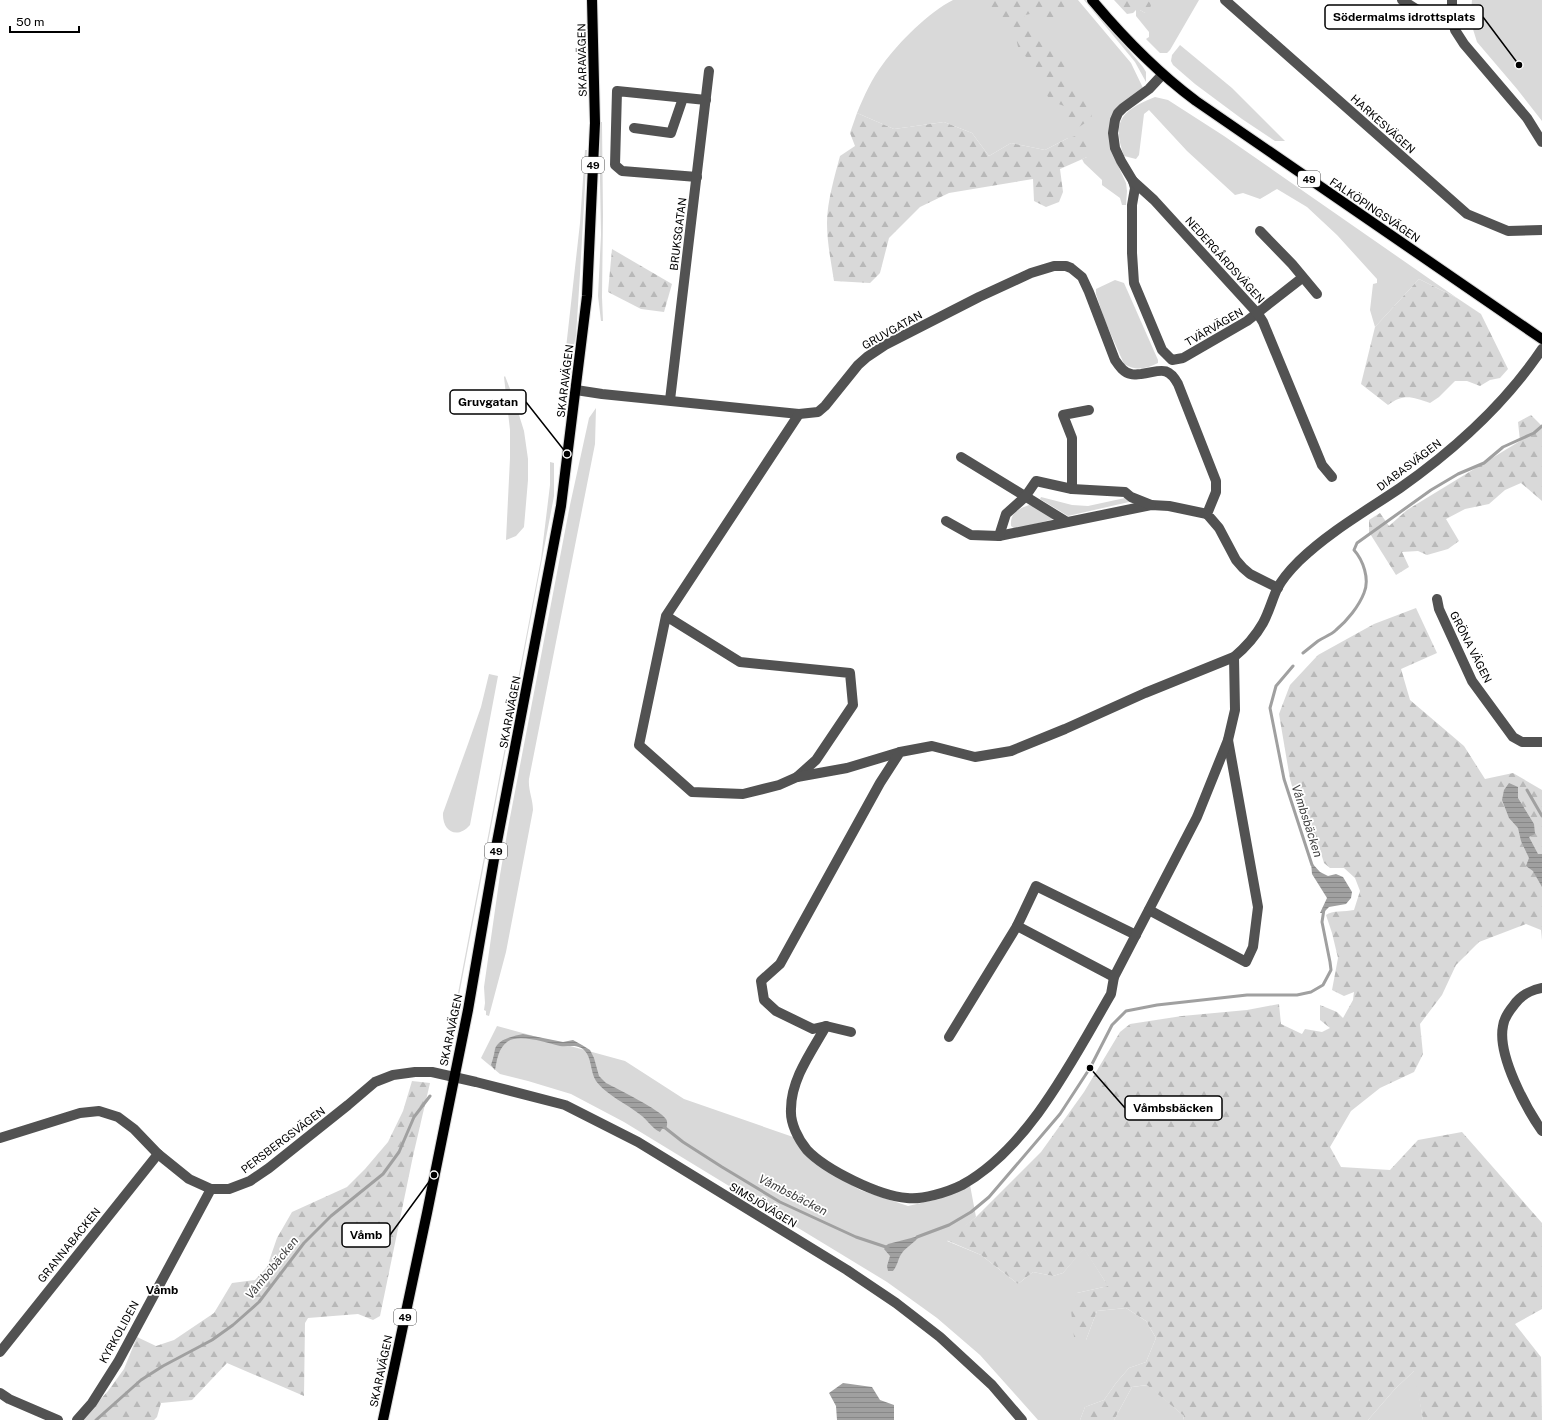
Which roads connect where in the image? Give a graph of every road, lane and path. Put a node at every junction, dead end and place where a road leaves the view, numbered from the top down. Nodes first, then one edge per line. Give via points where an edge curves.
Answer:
1 (592, 0) edge
2 (1092, 0) edge
3 (1226, 0) edge
4 (1402, 0) edge
5 (1452, 0) edge
6 (1452, 16) junction
7 (709, 71) dead end
8 (1162, 75) junction
9 (683, 98) junction
10 (706, 100) junction
11 (634, 128) dead end
12 (1542, 142) edge
13 (697, 177) junction
14 (1133, 181) junction
15 (1260, 230) dead end
16 (1542, 230) edge
17 (1302, 278) junction
18 (1317, 294) dead end
19 (1258, 314) junction
20 (1542, 339) edge
21 (1542, 349) edge
22 (576, 390) junction
23 (670, 400) junction
24 (1089, 410) dead end
25 (799, 414) junction
26 (961, 456) dead end
27 (1332, 477) dead end
28 (1072, 489) junction
29 (1025, 497) junction
30 (1151, 505) junction
31 (1207, 514) junction
32 (946, 521) dead end
33 (1067, 522) junction
34 (999, 536) junction
35 (1278, 588) junction
36 (1437, 599) dead end
37 (666, 616) junction
38 (1234, 657) junction
39 (1228, 740) junction
40 (1542, 742) edge
41 (900, 752) junction
42 (797, 777) junction
43 (1149, 910) junction
44 (1017, 926) junction
45 (1136, 935) junction
46 (1114, 977) junction
47 (1542, 988) edge
48 (826, 1026) junction
49 (851, 1032) dead end
50 (949, 1037) dead end
51 (453, 1077) junction
52 (1542, 1131) edge
53 (0, 1138) edge
54 (158, 1154) junction
55 (211, 1189) junction
56 (0, 1352) edge
57 (0, 1393) edge
58 (58, 1420) edge
59 (77, 1420) edge
60 (382, 1420) edge
61 (1022, 1420) edge

1 - 22 main road, SKARAVÄGEN / 49 via 594,130 587,296
2 - 8 main road, FALKÖPINGSVÄGEN / 49
3 - 16 street, HARKESVÄGEN via 1467,214 1508,230
4 - 6 street via 1433,18
5 - 6 street
6 - 12 street via 1464,44 1527,118
7 - 10 street, BRUKSGATAN
8 - 14 street via 1149,89 1123,108 1115,120 1115,148
8 - 20 main road, FALKÖPINGSVÄGEN / 49
9 - 10 street
9 - 11 street via 672,133
9 - 13 street via 617,91 615,164 622,171
10 - 13 street, BRUKSGATAN
13 - 23 street, BRUKSGATAN
14 - 19 street, NEDERGÅRDSVÄGEN via 1154,200
14 - 19 street, TVÄRVÄGEN via 1134,282 1162,350 1172,360 1183,358
15 - 17 street
17 - 18 street
17 - 19 street, TVÄRVÄGEN
19 - 27 street, NEDERGÅRDSVÄGEN via 1322,465
21 - 35 street, DIABASVÄGEN via 1496,407 1451,449 1312,550 1299,561
22 - 23 street, GRUVGATAN
22 - 51 main road, SKARAVÄGEN / 49 via 561,506 468,1010
23 - 25 street, GRUVGATAN
24 - 28 street via 1063,415 1072,438
25 - 31 street, GRUVGATAN via 818,412 858,365 885,346 1031,273 1054,266 1066,266 1082,277 1122,369 1131,374 1162,370 1173,375 1216,481 1216,492
25 - 37 street
26 - 29 street
28 - 29 street via 1036,481
28 - 30 street via 1125,492
29 - 33 street
29 - 34 street via 1006,514
30 - 31 street
30 - 33 street
31 - 35 street via 1219,528 1242,568
32 - 34 street via 971,536
33 - 34 street
35 - 38 street, DIABASVÄGEN via 1264,622 1254,638
36 - 40 street, GRÖNA VÄGEN via 1439,609 1472,681 1496,715 1513,737 1522,742
37 - 42 street via 639,745 692,792 743,794 779,785
37 - 42 street via 740,662 850,673 853,705 816,760
38 - 39 street via 1235,710
38 - 41 street, DIABASVÄGEN via 1011,751 975,757 932,746
39 - 43 street via 1197,817
39 - 43 street via 1258,907 1253,947 1246,962
41 - 42 street, DIABASVÄGEN via 847,768
41 - 48 street via 880,783 780,964 761,981 764,1000 776,1011 813,1030
43 - 45 street
44 - 45 street via 1036,886
44 - 46 street
44 - 50 street
45 - 46 street
46 - 48 street via 1111,994 1050,1098 989,1167 961,1185 935,1195 908,1199 861,1184 826,1165 808,1150 798,1136 792,1123 792,1097 805,1064
47 - 52 street via 1518,999 1507,1013 1502,1027 1502,1041 1511,1072 1525,1105
48 - 49 street
51 - 55 street, PERSBERGSVÄGEN via 432,1072 415,1072 393,1075 375,1082 250,1181 229,1189
51 - 60 main road, SKARAVÄGEN / 49 via 427,1213
51 - 61 street, SIMSJÖVÄGEN via 565,1105 638,1142 847,1270 896,1303 940,1337 992,1385
53 - 54 street, PERSBERGSVÄGEN via 80,1113 99,1111 118,1117 134,1129
54 - 55 street, PERSBERGSVÄGEN via 189,1179
54 - 56 street, GRANNABACKEN
55 - 59 street, KYRKOLIDEN via 118,1362 92,1403
57 - 58 street via 14,1402

